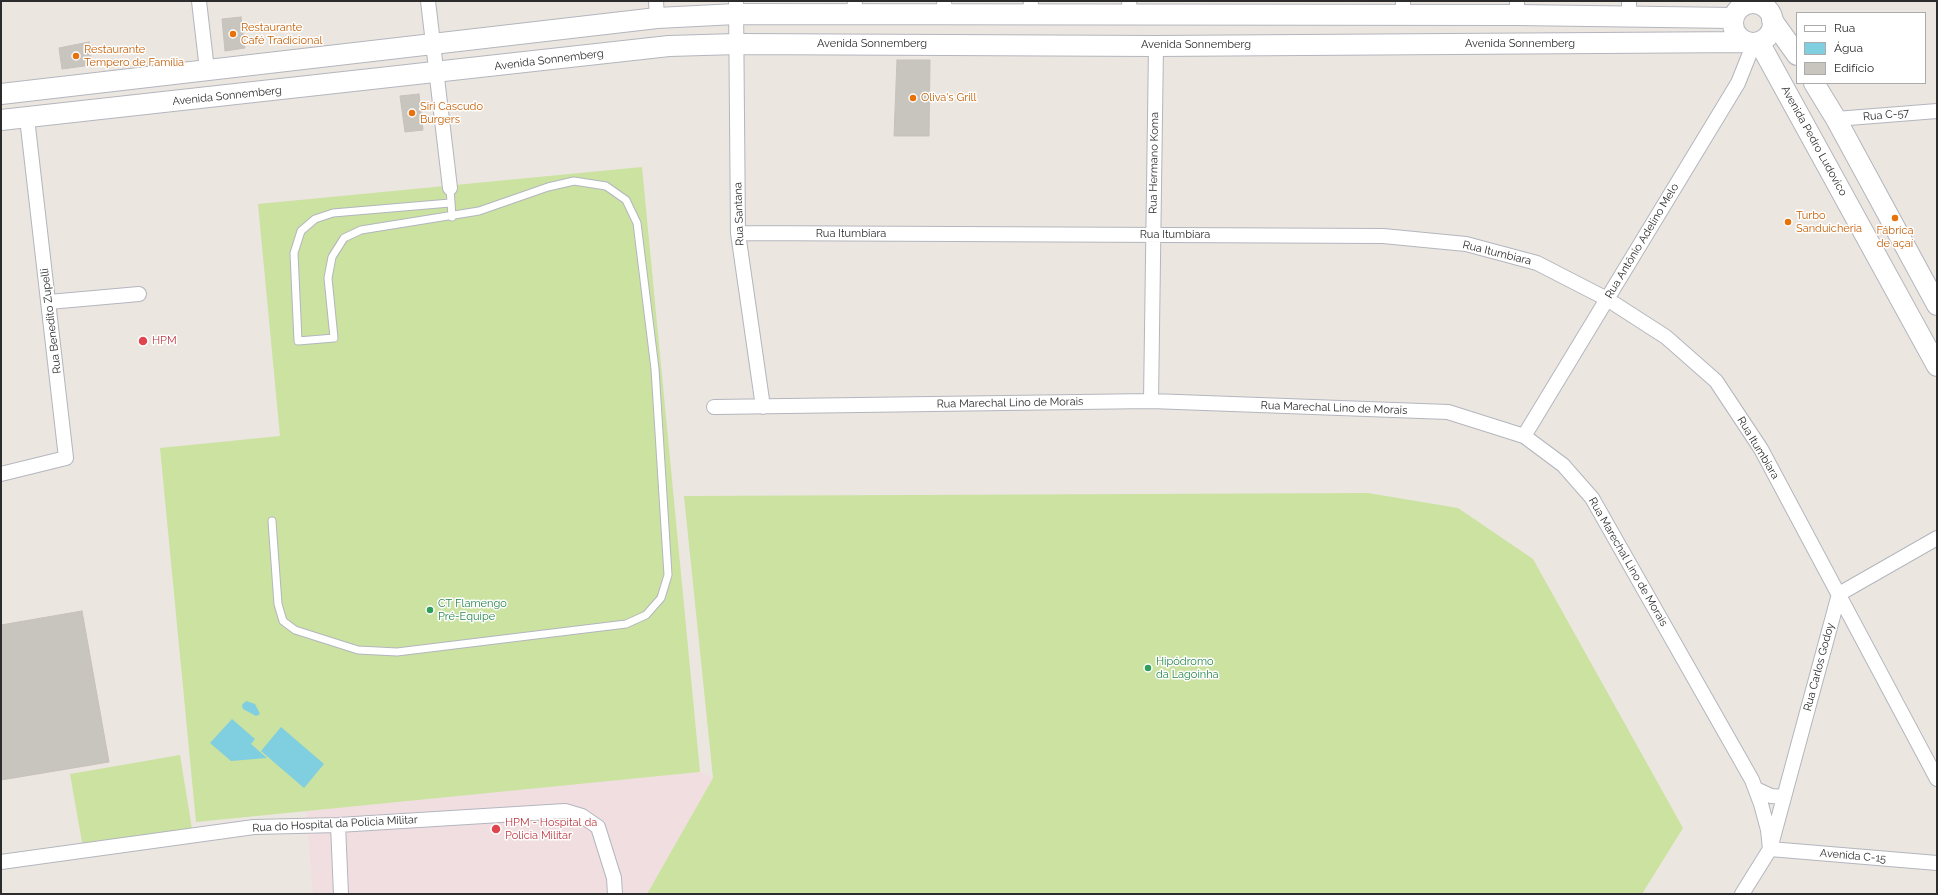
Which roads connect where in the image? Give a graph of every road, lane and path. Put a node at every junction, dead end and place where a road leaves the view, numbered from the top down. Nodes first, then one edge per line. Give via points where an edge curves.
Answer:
1 (199, 1) edge
2 (428, 1) edge
3 (855, 7) edge
4 (944, 7) edge
5 (1031, 7) edge
6 (1130, 7) edge
7 (736, 8) edge
8 (1403, 8) edge
9 (1517, 8) edge
10 (1629, 8) edge
11 (657, 9) edge
12 (1767, 10) edge
13 (1734, 11) edge
14 (1753, 42) junction
15 (433, 44) junction
16 (738, 44) junction
17 (1156, 46) junction
18 (1796, 54) edge
19 (207, 70) junction
20 (436, 73) junction
21 (1815, 84) edge
22 (1, 94) edge
23 (1937, 111) edge
24 (27, 118) junction
25 (1836, 119) junction
26 (1, 120) edge
27 (450, 188) joint
28 (450, 203) junction
29 (452, 216) junction
30 (738, 233) junction
31 (1154, 235) junction
32 (139, 294) dead end
33 (1607, 299) junction
34 (49, 302) junction
35 (1937, 306) edge
36 (1937, 366) edge
37 (1151, 401) junction
38 (763, 407) junction
39 (714, 408) dead end
40 (1524, 436) junction
41 (1, 474) edge
42 (272, 521) dead end
43 (1937, 538) edge
44 (1839, 594) junction
45 (1937, 779) edge
46 (1756, 789) junction
47 (1784, 797) junction
48 (338, 825) junction
49 (1770, 849) junction
50 (1, 862) edge
51 (1937, 863) edge
52 (341, 894) edge
53 (615, 894) edge
54 (1742, 894) edge

1 - 19 street
2 - 15 street
3 - 4 street
3 - 7 street
4 - 5 street
5 - 6 street
6 - 8 street
7 - 11 street
7 - 16 street, Rua Santana
8 - 9 street
9 - 10 street
10 - 13 street
11 - 15 street
12 - 13 street via 1756,3 1750,3
12 - 14 street via 1770,33
12 - 18 street
13 - 14 street via 1734,30 1741,40
14 - 17 street, Avenida Sonnemberg
14 - 33 street, Rua Antônio Adelino Melo via 1738,84
14 - 36 street, Avenida Pedro Ludovico
15 - 19 street
15 - 20 street
16 - 17 street, Avenida Sonnemberg
16 - 20 street, Avenida Sonnemberg via 669,46
16 - 30 street, Rua Santana
17 - 31 street, Rua Hermano Koma
19 - 22 street
20 - 24 street, Avenida Sonnemberg
20 - 27 street
21 - 25 street
23 - 25 street, Rua C-57
24 - 26 street, Avenida Sonnemberg
24 - 34 street, Rua Benedito Zupelli
25 - 35 street
27 - 28 lane
28 - 29 lane
28 - 29 lane via 333,213 315,218 301,231 294,254 298,341 334,338 328,278 332,256 344,238 361,230
29 - 42 lane via 479,211 548,187 574,182 606,186 626,200 638,223 655,369 668,575 661,598 646,615 626,624 397,652 358,650 295,630 283,621 278,604
30 - 31 street, Rua Itumbiara
30 - 38 street, Rua Santana
31 - 33 street, Rua Itumbiara via 1383,236 1466,244 1537,263
31 - 37 street, Rua Hermano Koma
32 - 34 street
33 - 40 street, Rua Antônio Adelino Melo
33 - 44 street, Rua Itumbiara via 1666,337 1716,381 1761,449
34 - 41 street, Rua Benedito Zupelli via 66,458
37 - 38 street, Rua Marechal Lino de Morais
37 - 40 street, Rua Marechal Lino de Morais via 1448,412
38 - 39 street, Rua Marechal Lino de Morais
40 - 46 street, Rua Marechal Lino de Morais via 1563,465 1592,498
43 - 44 street
44 - 45 street, Rua Itumbiara
44 - 47 street, Rua Carlos Godoy
46 - 47 street via 1771,796
46 - 49 street, Rua Marechal Lino de Morais via 1765,817
47 - 49 street, Rua Carlos Godoy
48 - 50 street, Rua do Hospital da Policia Militar via 254,827
48 - 52 street
48 - 53 street, Rua do Hospital da Policia Militar via 565,811 582,816 598,827 614,878
49 - 51 street, Avenida C-15
49 - 54 street

